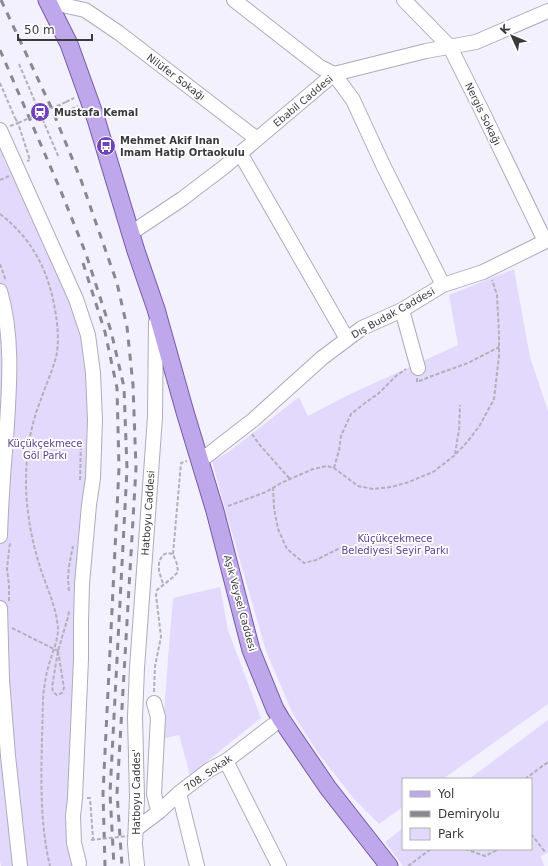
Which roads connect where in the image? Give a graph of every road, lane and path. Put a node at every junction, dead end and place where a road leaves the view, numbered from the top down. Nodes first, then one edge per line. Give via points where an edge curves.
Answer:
1 (234, 0) edge
2 (404, 0) edge
3 (48, 1) edge
4 (548, 11) edge
5 (450, 47) junction
6 (19, 64) dead end
7 (334, 74) junction
8 (0, 83) edge
9 (82, 95) junction
10 (60, 105) junction
11 (40, 113) junction
12 (46, 116) dead end
13 (42, 117) junction
14 (17, 124) junction
15 (0, 130) edge
16 (257, 139) junction
17 (240, 153) junction
18 (29, 157) dead end
19 (59, 158) dead end
20 (14, 174) dead end
21 (0, 180) edge
22 (0, 214) edge
23 (131, 233) junction
24 (546, 240) edge
25 (0, 264) edge
26 (488, 269) junction
27 (443, 285) junction
28 (3, 287) edge
29 (156, 309) junction
30 (402, 310) junction
31 (348, 339) junction
32 (499, 347) junction
33 (418, 368) junction
34 (460, 405) dead end
35 (246, 425) junction
36 (82, 438) dead end
37 (455, 455) junction
38 (196, 461) junction
39 (334, 468) junction
40 (290, 479) junction
41 (80, 481) dead end
42 (273, 487) junction
43 (225, 507) dead end
44 (5, 538) edge
45 (73, 545) dead end
46 (344, 546) dead end
47 (173, 554) junction
48 (163, 584) junction
49 (70, 596) dead end
50 (5, 607) edge
51 (69, 610) dead end
52 (10, 627) dead end
53 (54, 649) junction
54 (58, 651) junction
55 (154, 703) joint
56 (135, 717) joint
57 (282, 718) junction
58 (226, 761) junction
59 (548, 762) edge
60 (526, 778) edge
61 (179, 793) junction
62 (90, 798) dead end
63 (160, 811) junction
64 (132, 833) junction
65 (91, 835) dead end
66 (532, 835) edge
67 (92, 840) junction
68 (430, 850) edge
69 (468, 850) edge
70 (497, 850) edge
71 (546, 853) dead end
72 (80, 865) edge
73 (20, 866) edge
74 (50, 866) edge
75 (137, 866) edge
76 (197, 866) edge
77 (279, 866) edge
78 (389, 866) edge
79 (408, 866) edge

1 - 7 street via 320,67
2 - 5 street, Nergis Sokağı
3 - 9 main road, Aşık Veysel Caddesi via 69,44
3 - 16 street, Nilüfer Sokağı via 85,10
4 - 5 street, Ebabil Caddesi via 476,42
5 - 7 street, Ebabil Caddesi
5 - 24 street, Nergis Sokağı
6 - 11 path
7 - 16 street, Ebabil Caddesi
7 - 27 street via 353,100
8 - 14 path, bridge
9 - 10 path, bridge
9 - 10 path via 80,105 63,113
9 - 23 main road, Aşık Veysel Caddesi via 96,119
10 - 11 path, bridge
11 - 13 path, bridge
11 - 14 path, bridge
12 - 13 path
13 - 19 path
14 - 18 path, bridge
15 - 72 street via 76,299 88,335 93,373 93,478 82,584 75,805 78,816
16 - 17 street, Ebabil Caddesi
17 - 23 street, Ebabil Caddesi via 182,199
17 - 31 street
20 - 21 path
22 - 53 path via 20,232 38,257 54,299 58,328 57,355 31,429 26,483 32,538 55,611 58,630
23 - 29 main road, Aşık Veysel Caddesi
24 - 26 street, Dış Budak Caddesi
25 - 28 path
26 - 27 street, Dış Budak Caddesi
26 - 32 path via 497,295
27 - 30 street, Dış Budak Caddesi
28 - 44 street via 10,385 2,490
29 - 38 main road, Aşık Veysel Caddesi
29 - 56 street, Hatboyu Caddesi via 155,418 136,668
30 - 31 street, Dış Budak Caddesi via 362,328
30 - 33 street
31 - 35 street, Dış Budak Caddesi via 322,358
32 - 33 path via 468,363 417,382
32 - 37 path via 494,399 480,425
33 - 39 path via 407,368 351,414 341,436
34 - 37 path
35 - 38 street, Dış Budak Caddesi
35 - 40 path
36 - 41 path
37 - 39 path via 433,472 409,482 373,489 358,486
38 - 47 path via 180,463
38 - 57 main road, Aşık Veysel Caddesi via 215,510 251,650 275,709
39 - 40 path via 327,466 313,469
40 - 42 path
42 - 43 path
42 - 46 path via 278,529 287,549 304,563
44 - 50 path via 9,585
45 - 49 path via 68,578
47 - 48 path via 178,564 178,572
47 - 48 path via 167,553 159,561
48 - 55 path via 156,595 161,636 155,666
50 - 73 street via 2,680
51 - 54 path
52 - 53 path
53 - 54 path
53 - 74 path via 44,691 42,760 42,812
54 - 54 path via 52,687 57,695 62,693 64,688
55 - 63 street via 158,716 154,794
56 - 64 street, Hatboyu Caddes' via 137,796
57 - 58 street, 708. Sokak
57 - 78 main road, Aşık Veysel Caddesi via 328,788
58 - 61 street, 708. Sokak via 209,770
58 - 77 street
59 - 60 path
61 - 63 street, 708. Sokak
61 - 76 street
62 - 67 path
63 - 64 street, 708. Sokak
64 - 67 path, bridge
64 - 75 street, Hatboyu Caddes'
65 - 67 path
66 - 71 path
68 - 79 path
69 - 70 path via 485,856

